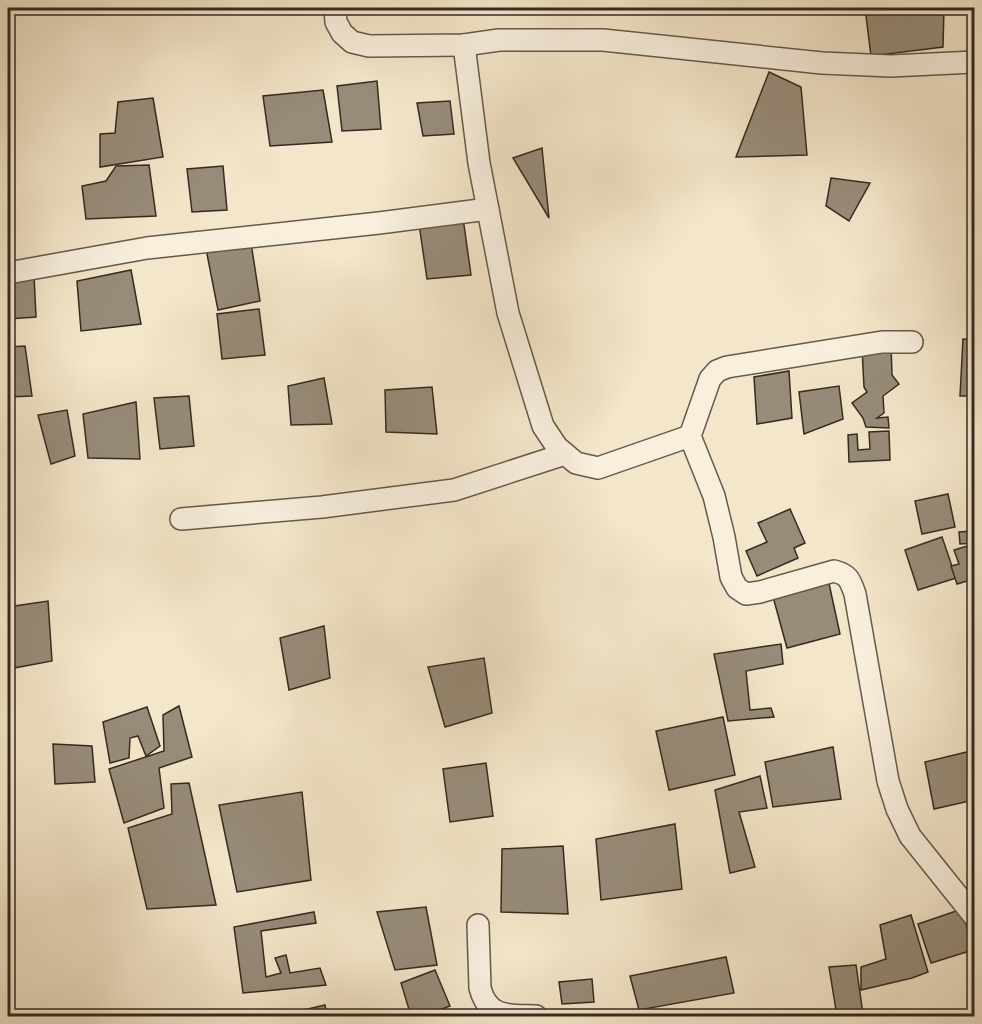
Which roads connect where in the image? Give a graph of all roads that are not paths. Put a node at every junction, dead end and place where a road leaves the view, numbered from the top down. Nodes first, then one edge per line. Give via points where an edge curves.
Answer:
1 (335, 8) edge
2 (464, 45) junction
3 (975, 62) edge
4 (488, 209) junction
5 (8, 273) edge
6 (912, 342) dead end
7 (690, 436) junction
8 (566, 454) junction
9 (181, 519) dead end
10 (975, 916) edge
11 (478, 925) dead end
12 (536, 1017) edge

1 - 2 street via 336,22 352,42 369,46
2 - 3 street via 499,40 603,40 822,63 891,66
2 - 4 street
4 - 5 street via 147,248
4 - 8 street via 508,313 543,426
6 - 7 street via 882,342 717,371 710,380
7 - 8 street via 598,468 576,464
7 - 10 street via 714,496 731,577 737,588 746,594 760,592 834,571 850,580 888,781 897,809 910,836
8 - 9 street via 454,490
11 - 12 street via 482,997 489,1006 508,1016

